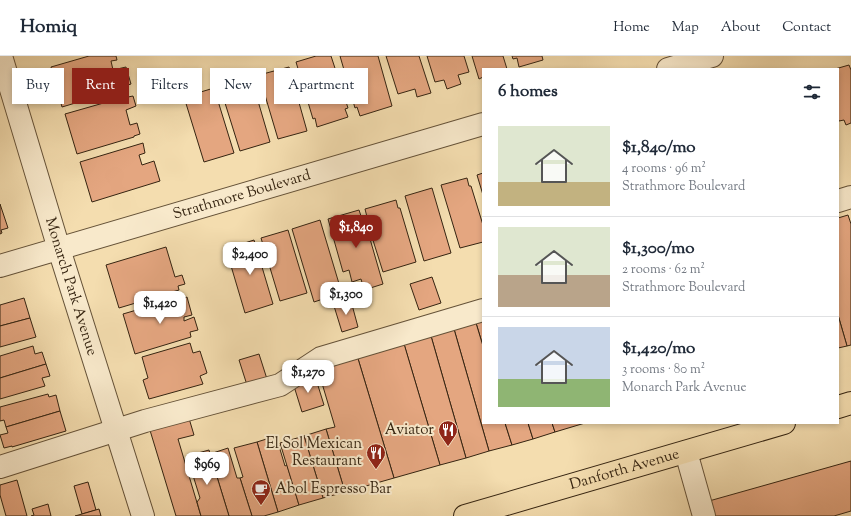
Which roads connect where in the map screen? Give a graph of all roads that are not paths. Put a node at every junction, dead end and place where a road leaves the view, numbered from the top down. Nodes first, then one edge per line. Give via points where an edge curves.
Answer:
1 (1, 56) edge
2 (712, 56) edge
3 (671, 68) edge
4 (482, 124) edge
5 (851, 197) edge
6 (839, 201) edge
7 (58, 249) junction
8 (0, 266) edge
9 (482, 310) edge
10 (851, 403) edge
11 (839, 407) edge
12 (781, 424) edge
13 (117, 430) junction
14 (686, 452) junction
15 (0, 467) edge
16 (475, 515) edge
17 (144, 516) edge
18 (704, 516) edge

1 - 7 street, Monarch Park Avenue
2 - 3 street
4 - 7 street, Strathmore Boulevard
5 - 6 street
7 - 8 street, Strathmore Boulevard
7 - 13 street, Monarch Park Avenue
9 - 13 street via 321,358 280,385
10 - 11 main road
12 - 14 main road, Danforth Avenue
13 - 15 street
13 - 17 street, Monarch Park Avenue
14 - 16 main road, Danforth Avenue
14 - 18 street

